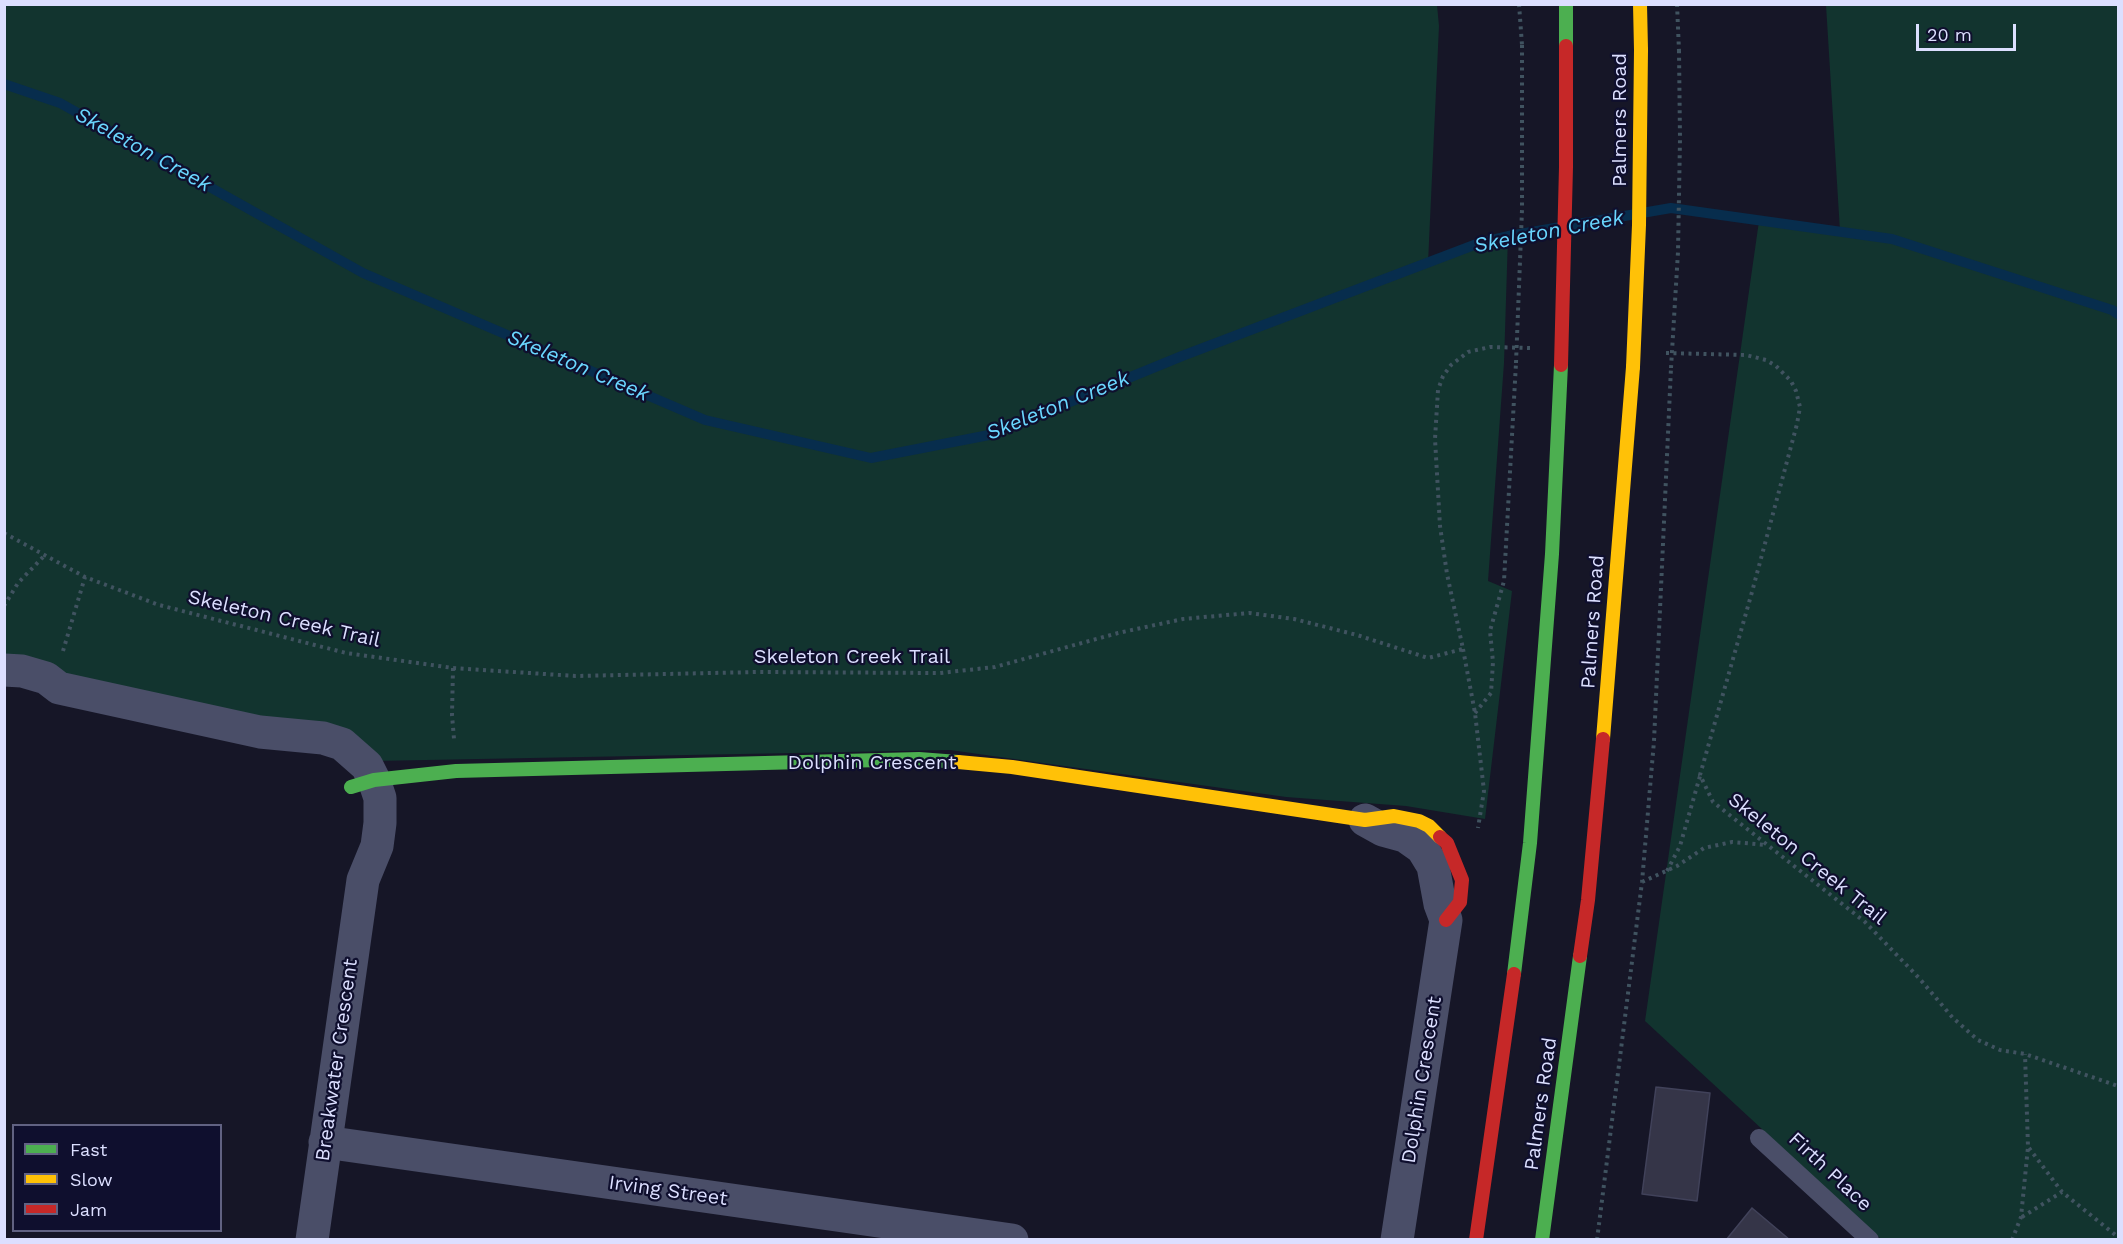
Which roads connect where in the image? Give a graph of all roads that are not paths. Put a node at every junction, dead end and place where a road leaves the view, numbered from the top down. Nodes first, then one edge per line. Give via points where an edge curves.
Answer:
1 (1566, 4) edge
2 (1640, 4) edge
3 (4, 670) edge
4 (59, 688) junction
5 (4, 691) edge
6 (363, 784) junction
7 (1365, 820) junction
8 (1446, 920) junction
9 (1759, 1138) dead end
10 (325, 1142) junction
11 (312, 1239) edge
12 (1012, 1239) edge
13 (1397, 1239) edge
14 (1476, 1239) edge
15 (1542, 1239) edge
16 (1870, 1239) edge

1 - 14 main road, bridge via 1561,364 1552,554 1530,843
2 - 15 main road, Palmers Road, bridge via 1639,225 1633,367 1608,687 1588,900
3 - 4 street, Breakwater Crescent via 46,678
4 - 5 street, Breakwater Crescent
4 - 6 street, Breakwater Crescent via 260,732 323,738 342,744 367,766
6 - 7 main road, Dolphin Crescent via 456,771 919,759 1012,767
6 - 10 street, Breakwater Crescent via 380,798 380,823 363,880
7 - 8 street, Dolphin Crescent via 1405,836 1422,848 1433,866
7 - 8 main road, Dolphin Crescent via 1395,816 1419,821 1439,834 1462,880 1460,902
8 - 13 street, Dolphin Crescent
9 - 16 lane, Firth Place
10 - 11 street, Breakwater Crescent
10 - 12 street, Irving Street

